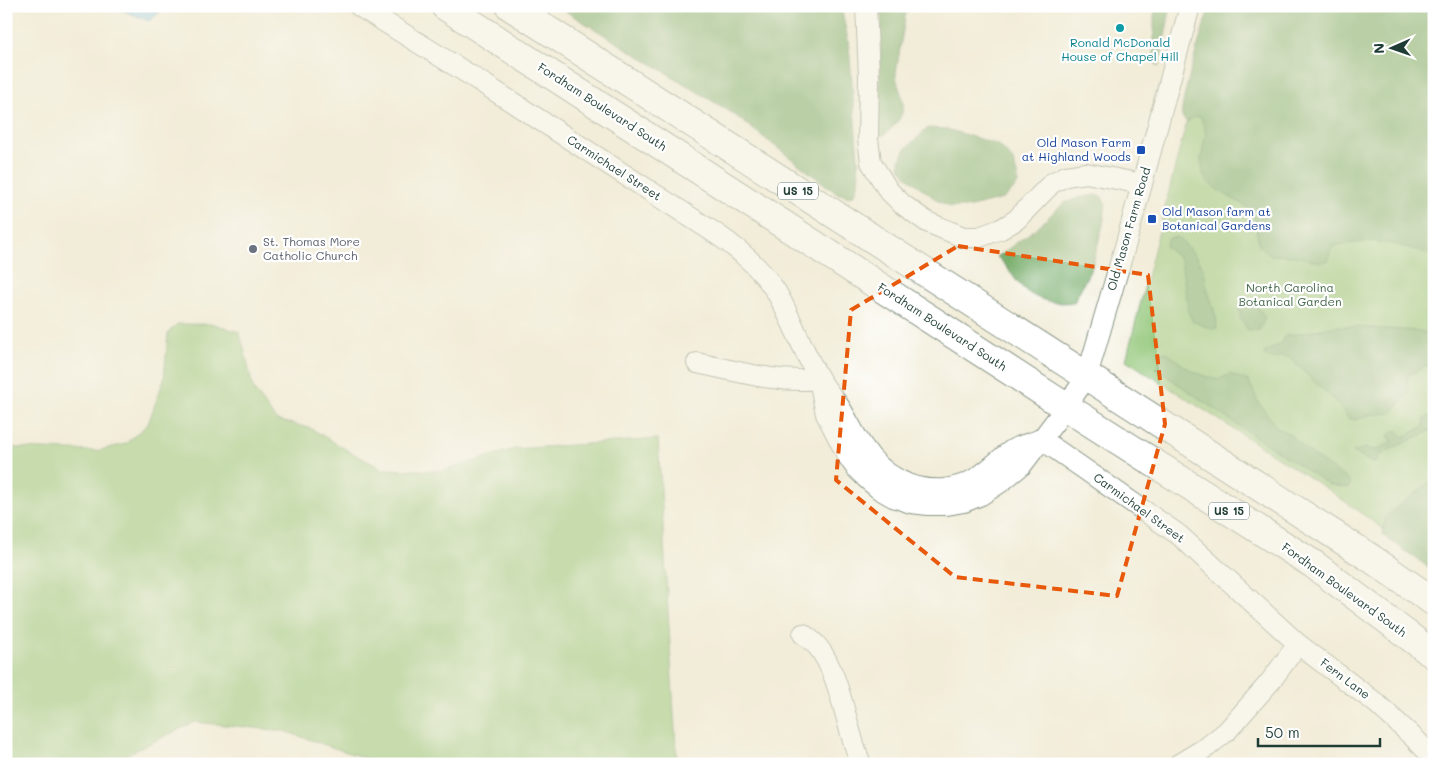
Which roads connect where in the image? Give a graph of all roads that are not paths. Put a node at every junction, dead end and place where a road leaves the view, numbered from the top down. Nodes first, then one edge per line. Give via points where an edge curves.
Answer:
1 (358, 6) edge
2 (445, 6) edge
3 (510, 6) edge
4 (866, 6) edge
5 (1190, 6) edge
6 (1142, 184) junction
7 (697, 363) dead end
8 (1087, 376) junction
9 (819, 378) junction
10 (1066, 407) junction
11 (1041, 439) junction
12 (1434, 602) edge
13 (804, 634) dead end
14 (1298, 644) junction
15 (1434, 655) edge
16 (1434, 758) edge
17 (861, 764) edge
18 (1179, 764) edge

1 - 9 street, Carmichael Street via 734,246 758,267 775,291
2 - 10 highway, Fordham Boulevard South / US 15
3 - 8 highway, US 15
4 - 6 street via 871,162 888,190 927,222 963,236 979,237 1016,220 1052,183 1066,176 1086,173
5 - 6 street, Old Mason Farm Road
6 - 8 street, Old Mason Farm Road
7 - 9 street via 785,380
8 - 10 street, Old Mason Farm Road
8 - 12 highway, US 15
9 - 11 street, Carmichael Street via 875,462 888,474 914,486 929,489 961,485 976,479 1014,449
10 - 11 street, Old Mason Farm Road
10 - 15 highway, Fordham Boulevard South / US 15 via 1313,564
11 - 14 street, Carmichael Street via 1179,535
13 - 17 street via 826,658
14 - 16 street, Fern Lane via 1376,703
14 - 18 street via 1227,731

